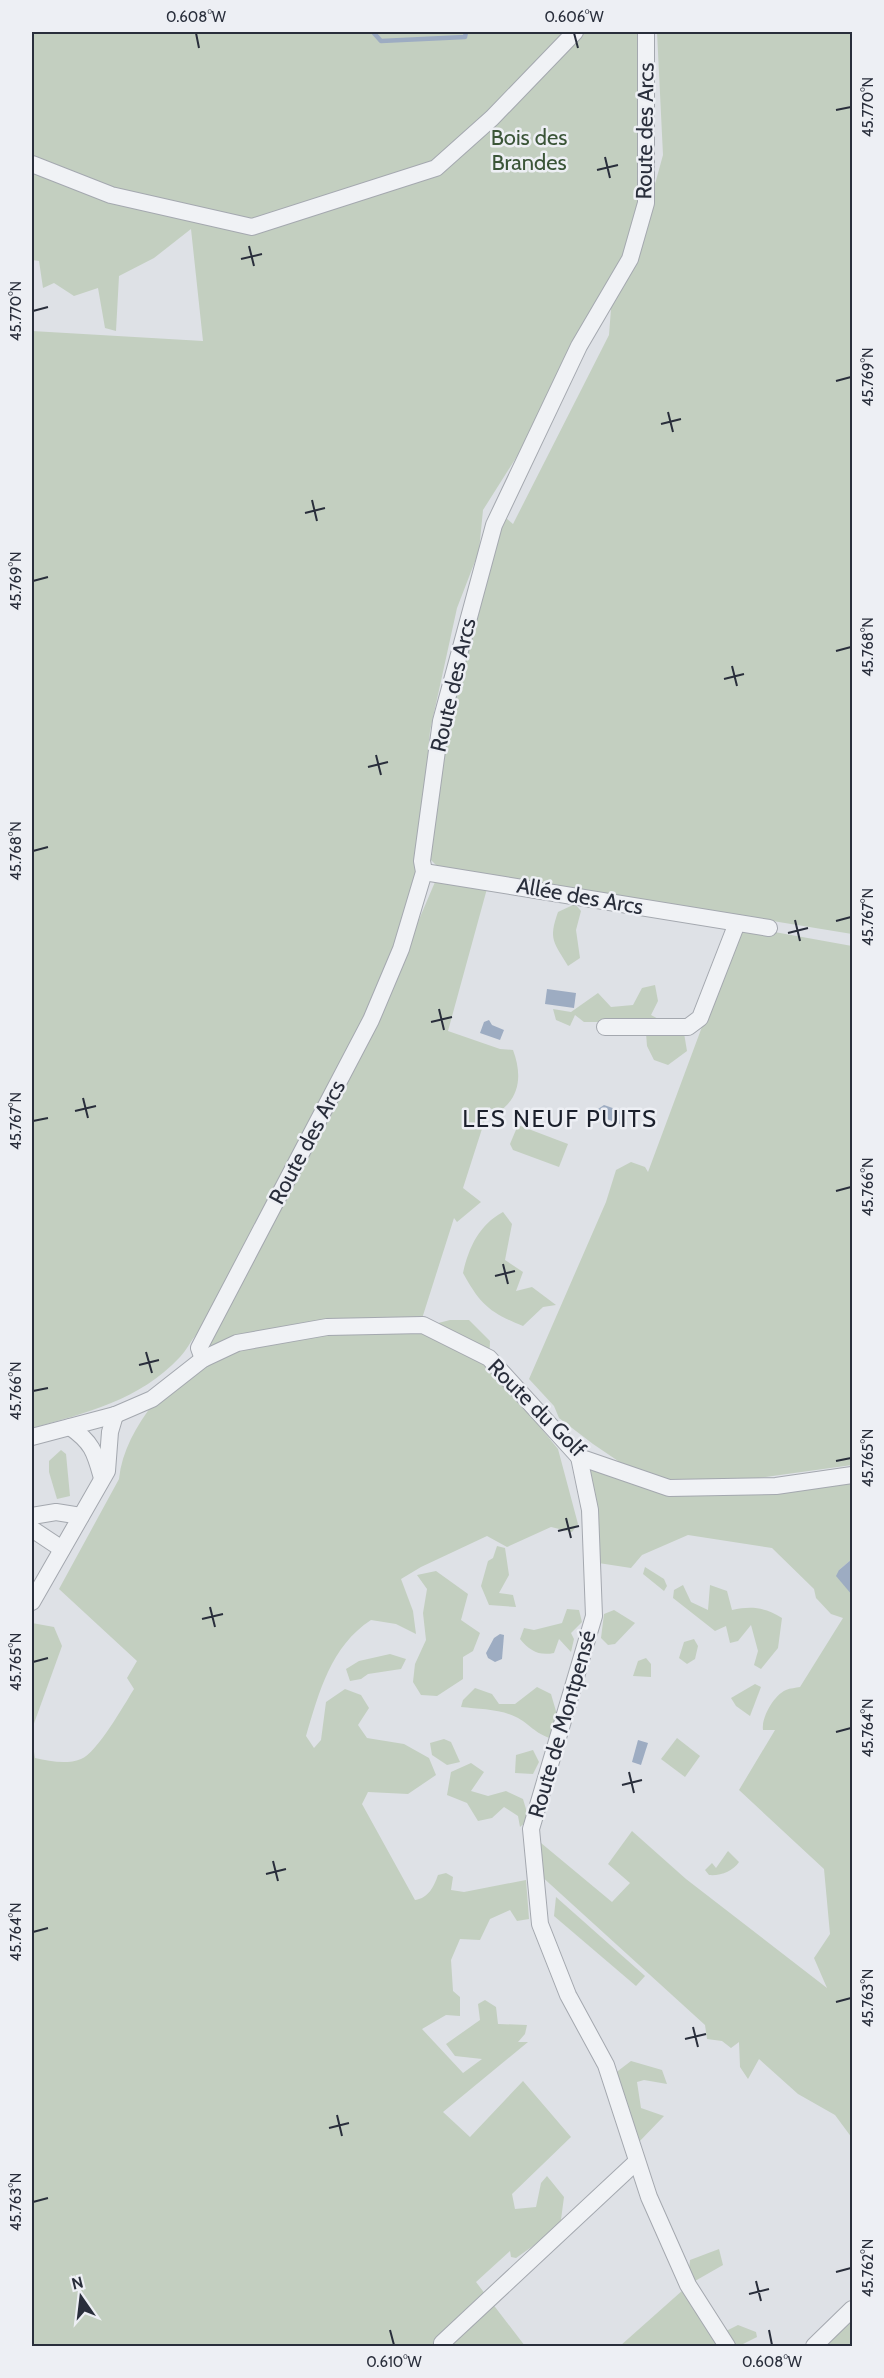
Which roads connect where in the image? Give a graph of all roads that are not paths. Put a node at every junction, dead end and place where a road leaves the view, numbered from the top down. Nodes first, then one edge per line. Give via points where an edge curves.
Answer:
1 (575, 32) edge
2 (646, 32) edge
3 (32, 164) edge
4 (424, 872) junction
5 (737, 923) junction
6 (769, 928) dead end
7 (605, 1027) dead end
8 (203, 1359) junction
9 (116, 1415) junction
10 (70, 1427) junction
11 (32, 1437) edge
12 (579, 1457) junction
13 (852, 1475) edge
14 (102, 1479) junction
15 (32, 1516) edge
16 (81, 1516) junction
17 (32, 1529) edge
18 (62, 1549) junction
19 (32, 1602) edge
20 (635, 2163) junction
21 (852, 2309) edge
22 (443, 2346) edge
23 (727, 2346) edge
24 (814, 2346) edge

1 - 3 street via 492,118 436,168 252,227 111,195
2 - 4 street, Route des Arcs via 646,203 630,259 579,346 494,525 441,721 422,861
4 - 5 street, Allée des Arcs
4 - 8 street, Route des Arcs via 401,949 371,1020 199,1348
5 - 6 street, Allée des Arcs
5 - 7 street via 700,1018 688,1027
8 - 9 street, Route du Golf via 152,1399
8 - 12 street, Route du Golf via 237,1343 327,1327 423,1325 489,1358
9 - 10 street, Route du Golf
9 - 14 street via 110,1432 107,1471
10 - 11 street, Route du Golf
10 - 14 street via 87,1439 96,1454
12 - 13 street, Route du Golf via 669,1488 776,1486
12 - 20 street, Route de Montpensé via 590,1510 594,1616 531,1829 540,1924 568,1995 606,2065
14 - 16 street
15 - 16 street via 56,1512
16 - 18 street
17 - 18 street
18 - 19 street
20 - 22 street
20 - 23 street, Route de Montpensé via 688,2285
21 - 24 street

